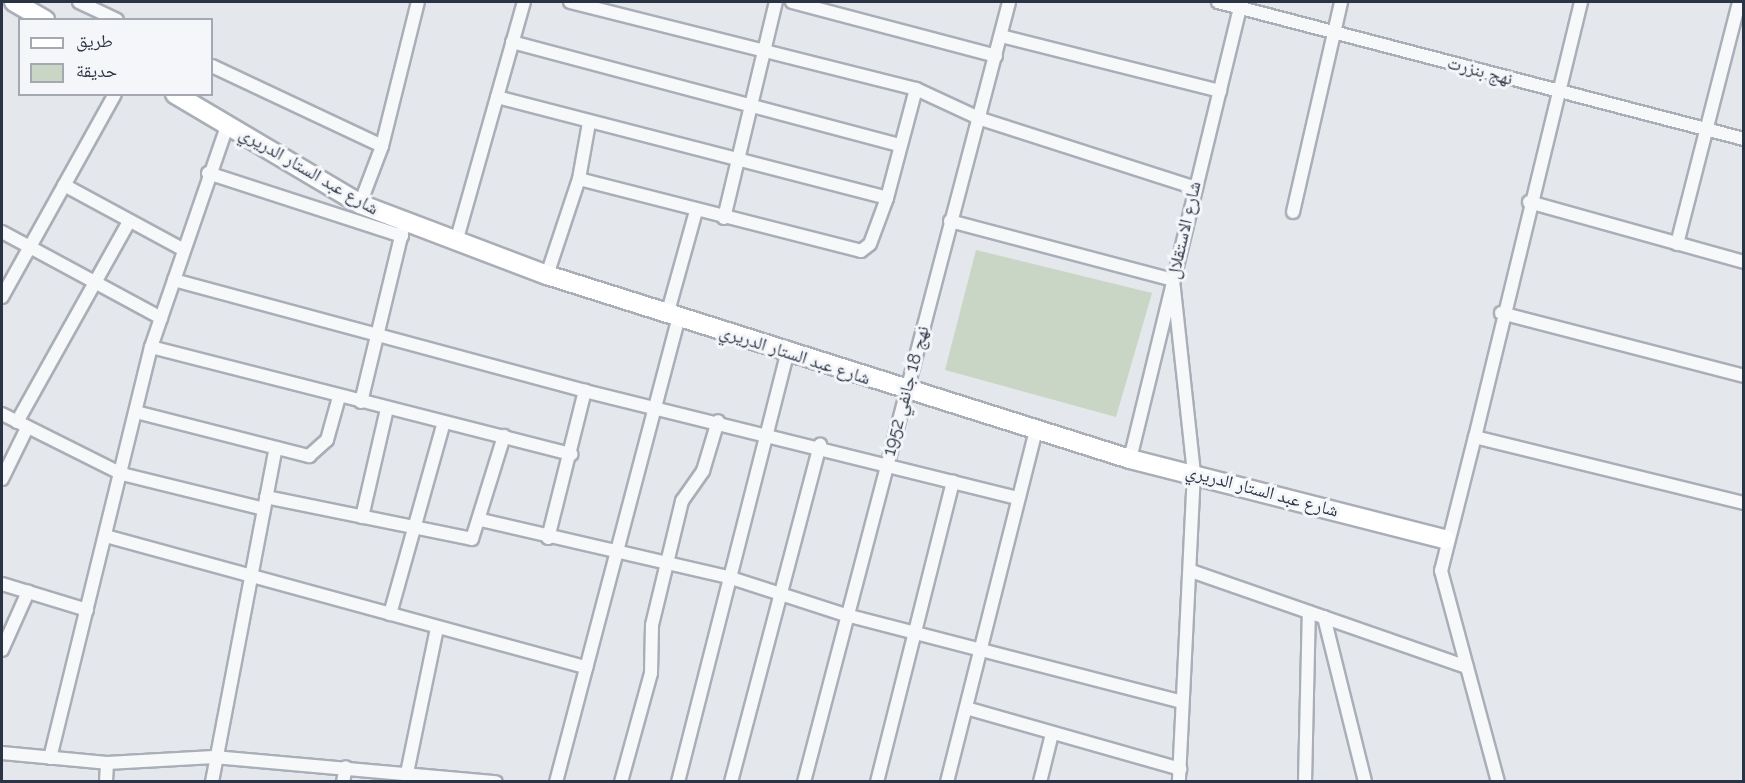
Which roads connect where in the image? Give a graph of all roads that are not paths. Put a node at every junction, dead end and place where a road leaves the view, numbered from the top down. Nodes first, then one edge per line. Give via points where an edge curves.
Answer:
1 (5, 2) edge
2 (14, 2) edge
3 (79, 2) edge
4 (418, 2) edge
5 (524, 2) edge
6 (570, 2) edge
7 (776, 2) edge
8 (792, 2) edge
9 (1006, 2) edge
10 (1218, 2) edge
11 (1341, 2) edge
12 (1581, 2) edge
13 (1739, 2) edge
14 (2, 5) edge
15 (1240, 5) edge
16 (42, 18) edge
17 (113, 18) edge
18 (1333, 32) junction
19 (1001, 36) junction
20 (512, 42) junction
21 (764, 53) junction
22 (996, 56) junction
23 (213, 66) edge
24 (916, 89) junction
25 (1220, 91) junction
26 (1558, 92) junction
27 (114, 96) edge
28 (179, 96) edge
29 (497, 97) junction
30 (752, 108) junction
31 (981, 119) junction
32 (589, 123) junction
33 (228, 124) junction
34 (1703, 128) junction
35 (1743, 139) edge
36 (900, 145) junction
37 (382, 146) junction
38 (739, 161) junction
39 (208, 173) junction
40 (579, 179) junction
41 (64, 185) junction
42 (1194, 186) junction
43 (886, 198) junction
44 (1529, 201) junction
45 (360, 204) junction
46 (696, 211) junction
47 (1293, 212) dead end
48 (724, 218) junction
49 (950, 220) junction
50 (128, 223) junction
51 (403, 229) junction
52 (2, 232) edge
53 (456, 242) junction
54 (1677, 244) junction
55 (28, 246) junction
56 (184, 250) junction
57 (1743, 262) edge
58 (547, 275) junction
59 (174, 280) junction
60 (1173, 280) junction
61 (95, 283) junction
62 (2, 297) edge
63 (1501, 313) junction
64 (672, 317) junction
65 (161, 318) junction
66 (379, 336) junction
67 (151, 347) junction
68 (788, 352) junction
69 (1743, 376) edge
70 (585, 391) junction
71 (907, 391) junction
72 (339, 397) junction
73 (361, 402) junction
74 (655, 406) junction
75 (387, 409) junction
76 (135, 412) junction
77 (2, 414) edge
78 (718, 421) junction
79 (444, 422) junction
80 (22, 425) junction
81 (1036, 430) junction
82 (767, 432) junction
83 (504, 436) junction
84 (1475, 437) junction
85 (820, 445) junction
86 (276, 448) junction
87 (572, 454) junction
88 (1130, 459) junction
89 (886, 464) junction
90 (1194, 472) junction
91 (122, 474) junction
92 (2, 479) edge
93 (953, 481) junction
94 (1017, 498) junction
95 (265, 503) junction
96 (1743, 503) edge
97 (362, 518) junction
98 (481, 520) junction
99 (414, 529) junction
100 (106, 536) junction
101 (548, 538) junction
102 (1445, 539) junction
103 (615, 552) junction
104 (666, 565) junction
105 (1191, 571) junction
106 (250, 576) junction
107 (728, 577) junction
108 (2, 584) edge
109 (28, 592) junction
110 (780, 594) junction
111 (87, 610) junction
112 (1309, 612) junction
113 (390, 614) junction
114 (846, 615) junction
115 (1324, 617) junction
116 (437, 628) junction
117 (915, 632) junction
118 (2, 650) edge
119 (981, 650) junction
120 (586, 667) junction
121 (1467, 667) junction
122 (1182, 702) junction
123 (966, 708) junction
124 (1052, 734) junction
125 (2, 753) edge
126 (214, 757) junction
127 (50, 758) junction
128 (106, 763) junction
129 (346, 767) junction
130 (407, 773) junction
131 (1179, 775) edge
132 (455, 780) edge
133 (106, 782) edge
134 (213, 782) edge
135 (343, 782) edge
136 (496, 782) edge
137 (556, 782) edge
138 (621, 782) edge
139 (678, 782) edge
140 (731, 782) edge
141 (804, 782) edge
142 (877, 782) edge
143 (947, 782) edge
144 (1040, 782) edge
145 (1305, 782) edge
146 (1365, 782) edge
147 (1498, 782) edge

1 - 14 street
2 - 16 street
3 - 17 street
4 - 37 street
5 - 20 street
6 - 21 street
7 - 21 street
8 - 22 street
9 - 19 street, نهج 18 جانفي 1952
10 - 15 street, نهج بنزرت
11 - 18 street
12 - 26 street
13 - 34 street
15 - 18 street, نهج بنزرت
15 - 25 street, شارع الاستقلال
18 - 26 street, نهج بنزرت
18 - 47 street
19 - 22 street, نهج 18 جانفي 1952
19 - 25 street
20 - 29 street
20 - 30 street
21 - 24 street
21 - 30 street
22 - 31 street, نهج 18 جانفي 1952
23 - 37 street
24 - 31 street
24 - 36 street
25 - 42 street, شارع الاستقلال
26 - 34 street, نهج بنزرت
26 - 44 street
27 - 41 street
28 - 33 street, شارع عبد الستار الدريري
29 - 32 street
29 - 53 street
30 - 36 street
30 - 38 street
31 - 42 street
31 - 49 street, نهج 18 جانفي 1952
32 - 38 street
32 - 40 street
33 - 39 street
33 - 45 street, شارع عبد الستار الدريري
34 - 35 street, نهج بنزرت
34 - 54 street
36 - 43 street
37 - 45 street
38 - 43 street
38 - 48 street
39 - 51 street
39 - 56 street
40 - 46 street
40 - 58 street
41 - 50 street
41 - 55 street
42 - 60 street, شارع الاستقلال
43 - 48 street via 870,244 861,251
44 - 54 street
44 - 63 street
45 - 51 street, شارع عبد الستار الدريري
46 - 48 street
46 - 64 street
49 - 60 street
49 - 71 street, نهج 18 جانفي 1952
50 - 56 street
50 - 61 street
51 - 53 street, شارع عبد الستار الدريري
51 - 66 street
52 - 55 street
53 - 58 street, شارع عبد الستار الدريري
54 - 57 street
55 - 61 street
55 - 62 street
56 - 59 street
58 - 64 street, شارع عبد الستار الدريري
59 - 65 street
59 - 66 street
60 - 88 street, شارع الاستقلال
60 - 90 street
61 - 65 street
61 - 80 street
63 - 69 street
63 - 84 street
64 - 68 street, شارع عبد الستار الدريري
64 - 74 street
65 - 67 street
66 - 70 street
66 - 73 street
67 - 72 street
67 - 76 street
68 - 71 street, شارع عبد الستار الدريري
68 - 82 street
70 - 74 street
70 - 87 street
71 - 81 street, شارع عبد الستار الدريري
71 - 89 street, نهج 18 جانفي 1952
72 - 73 street
72 - 86 street via 318,453 309,456
73 - 75 street
74 - 78 street
74 - 103 street
75 - 79 street
75 - 97 street
76 - 86 street
76 - 91 street
77 - 80 street
78 - 82 street
78 - 104 street via 703,471 682,501
79 - 83 street
79 - 99 street
80 - 91 street
80 - 92 street
81 - 88 street, شارع عبد الستار الدريري
81 - 94 street
82 - 85 street
82 - 107 street
83 - 87 street
83 - 98 street
84 - 96 street
84 - 102 street
85 - 89 street
85 - 110 street
86 - 95 street
87 - 101 street
88 - 90 street, شارع عبد الستار الدريري
89 - 93 street
89 - 114 street, نهج 18 جانفي 1952
90 - 102 street, شارع عبد الستار الدريري
90 - 105 street
91 - 95 street
91 - 100 street
93 - 94 street
93 - 117 street
94 - 119 street
95 - 97 street
95 - 106 street
97 - 99 street
98 - 99 street via 470,540
98 - 101 street
99 - 113 street
100 - 106 street
100 - 111 street
101 - 103 street
102 - 121 street via 1442,571
103 - 104 street
103 - 120 street
104 - 107 street
104 - 138 street via 651,634 651,674
105 - 112 street
105 - 122 street
106 - 113 street
106 - 126 street
107 - 110 street
107 - 139 street
108 - 109 street
109 - 111 street
109 - 118 street
110 - 114 street
110 - 140 street
111 - 127 street via 69,664
112 - 115 street
112 - 145 street
113 - 116 street
114 - 117 street
114 - 141 street, نهج 18 جانفي 1952
115 - 121 street
115 - 146 street
116 - 120 street
116 - 130 street
117 - 119 street
117 - 142 street
119 - 122 street
119 - 123 street
120 - 137 street
121 - 147 street
122 - 131 street
123 - 124 street
123 - 143 street
124 - 131 street
124 - 144 street
125 - 127 street
126 - 128 street
126 - 129 street
126 - 134 street
127 - 128 street
128 - 133 street
129 - 130 street
129 - 135 street
130 - 132 street
132 - 136 street

